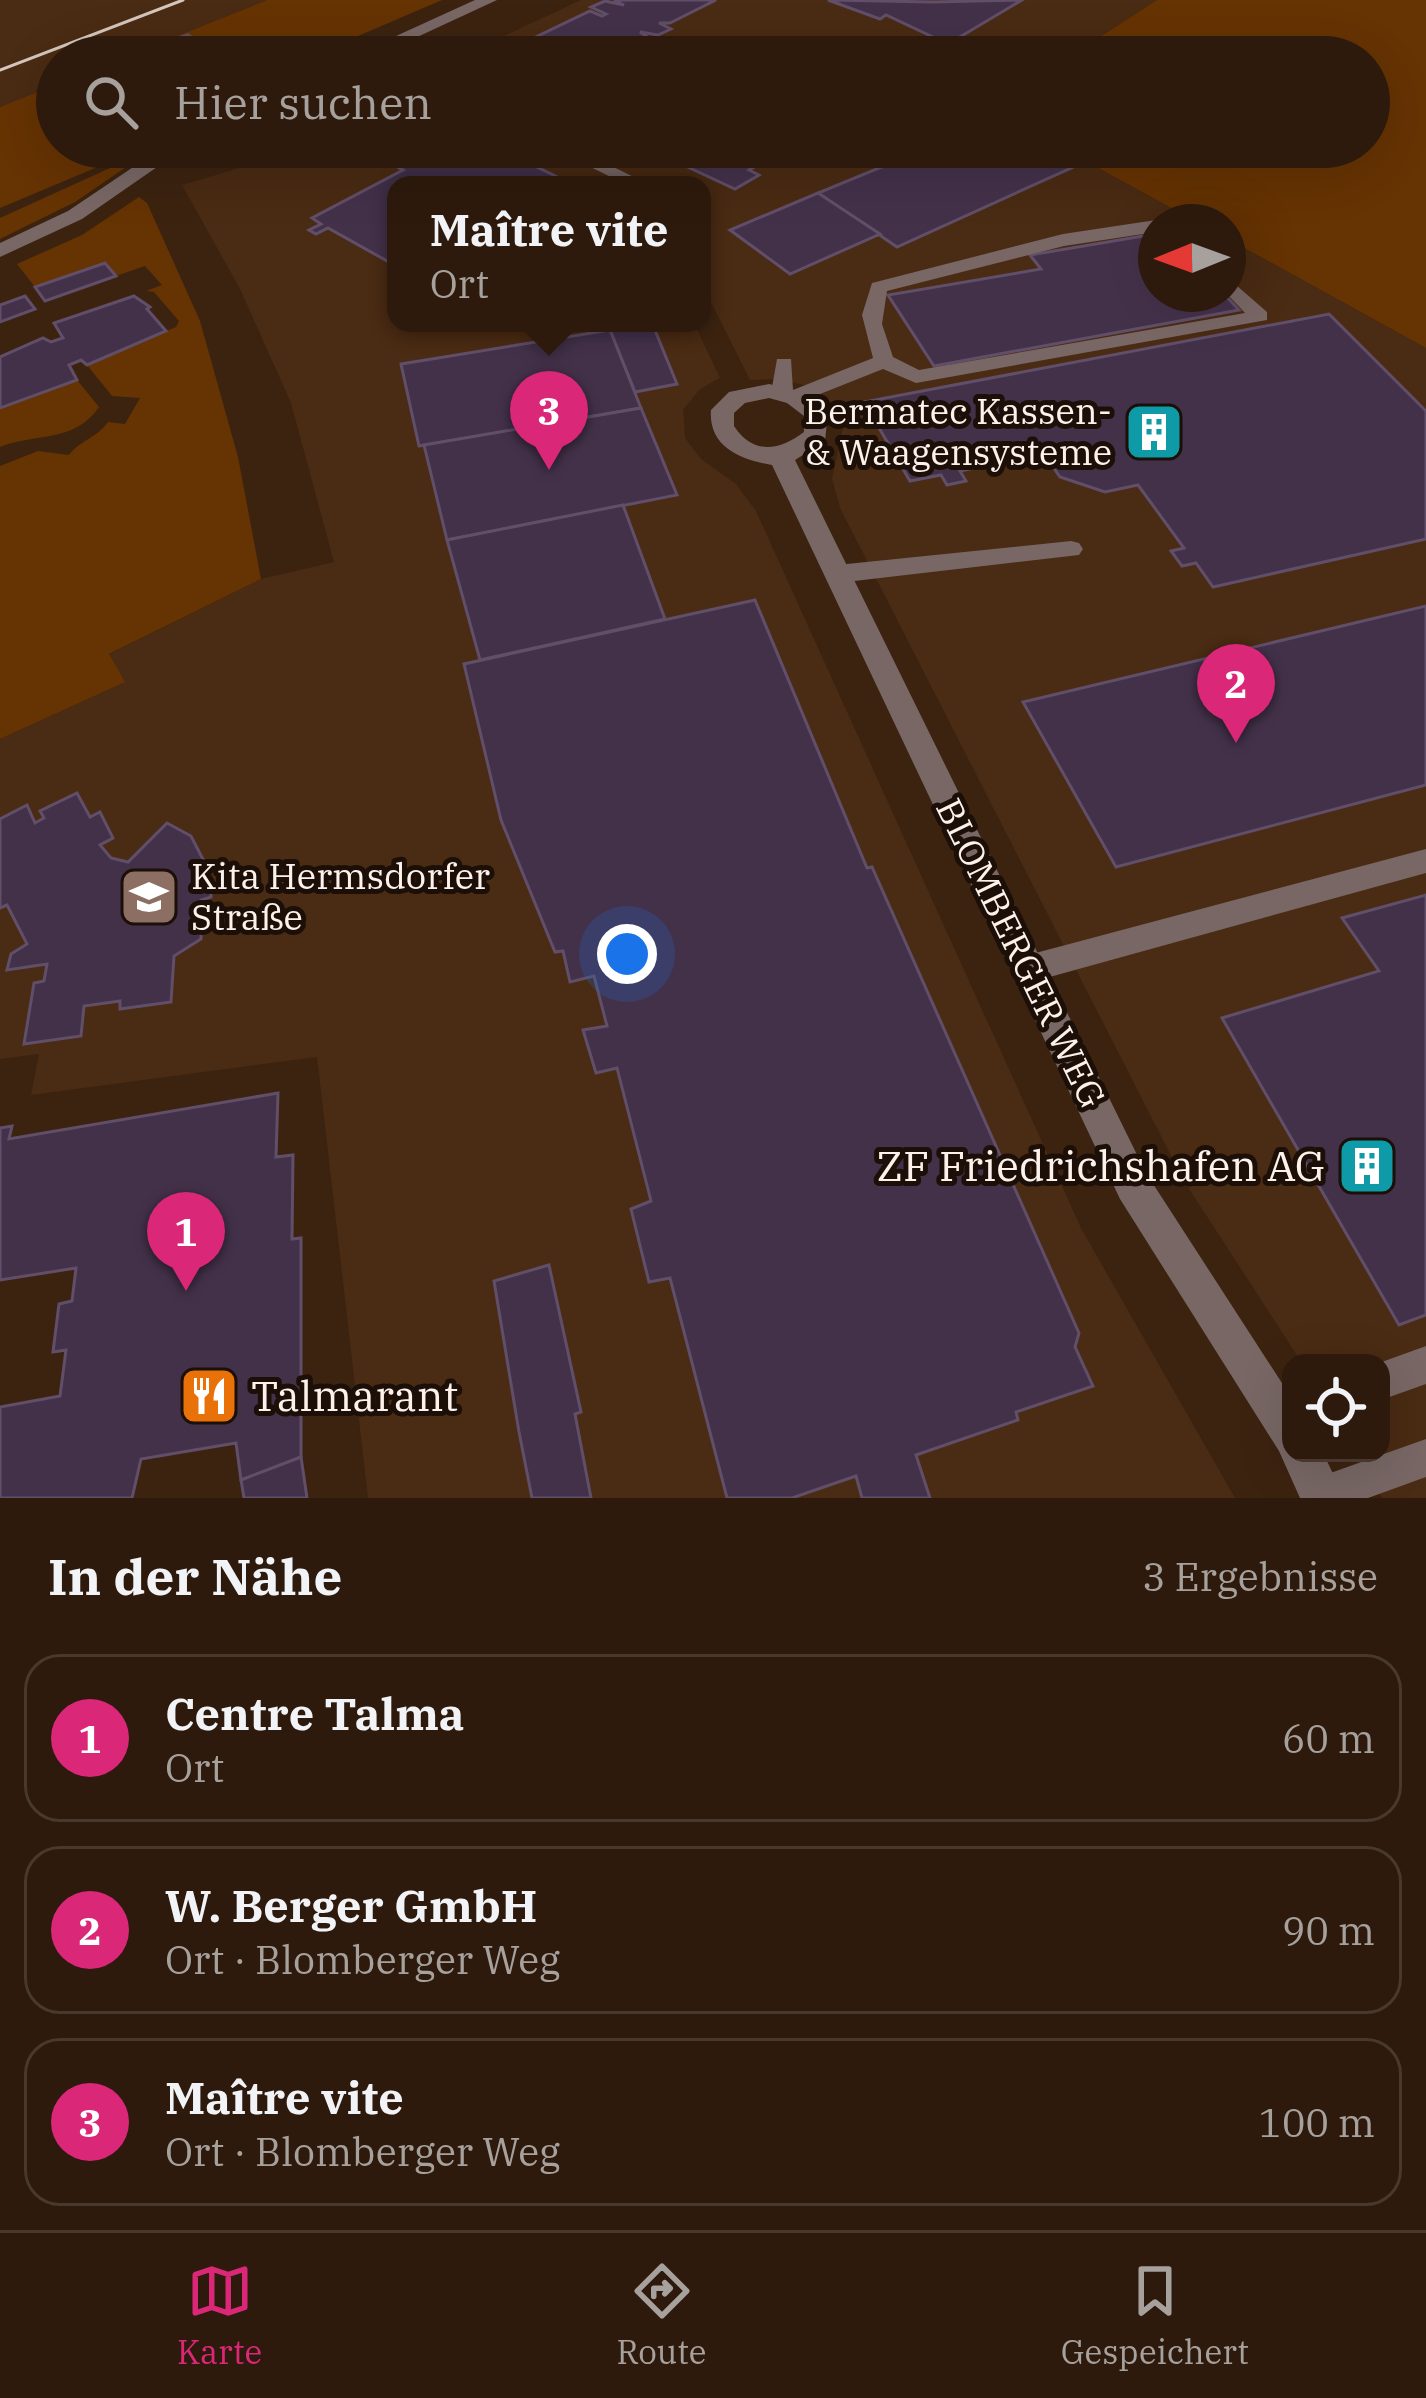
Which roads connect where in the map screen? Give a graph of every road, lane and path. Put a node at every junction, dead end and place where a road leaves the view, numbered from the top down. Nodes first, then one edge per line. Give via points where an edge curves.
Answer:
1 (489, 0) edge
2 (409, 36) edge
3 (144, 168) edge
4 (1138, 229) edge
5 (0, 251) edge
6 (1246, 302) edge
7 (884, 361) junction
8 (784, 363) dead end
9 (788, 395) junction
10 (780, 456) junction
11 (1071, 549) dead end
12 (836, 574) junction
13 (1426, 861) edge
14 (1028, 969) junction
15 (1426, 1366) edge
16 (1390, 1378) edge
17 (1282, 1416) edge
18 (1426, 1458) edge
19 (1306, 1462) edge
20 (1323, 1497) edge

1 - 2 street
3 - 5 street
4 - 7 lane via 880,287 870,305
6 - 7 lane via 1260,316 916,377
7 - 9 lane
8 - 9 lane
9 - 10 street via 815,413 816,435
9 - 10 street via 744,395 718,419 734,447
10 - 12 street, BLOMBERGER WEG
11 - 12 lane
12 - 14 street, BLOMBERGER WEG
13 - 14 lane
14 - 17 street, BLOMBERGER WEG via 1133,1186
15 - 16 lane
18 - 20 lane
19 - 20 street, BLOMBERGER WEG

